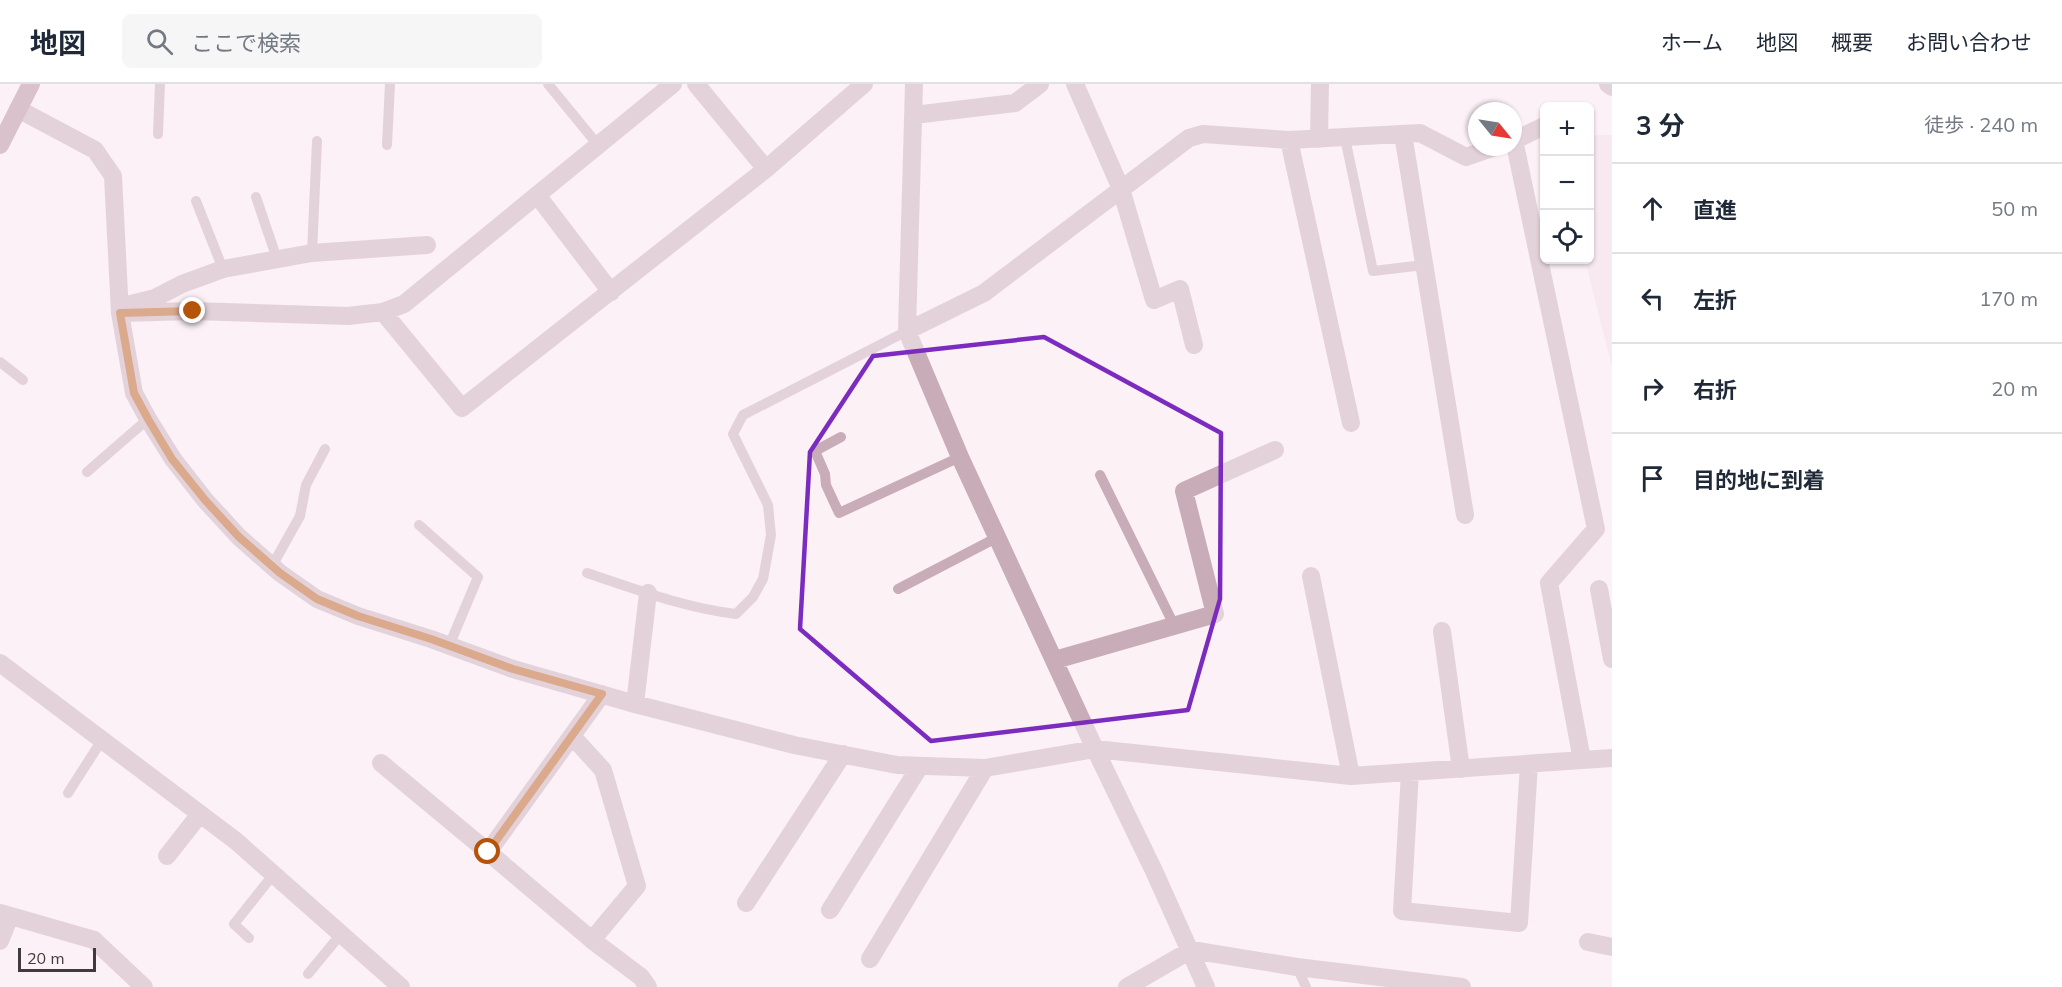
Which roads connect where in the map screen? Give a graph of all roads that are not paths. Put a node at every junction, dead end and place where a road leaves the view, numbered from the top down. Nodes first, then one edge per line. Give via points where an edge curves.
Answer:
1 (31, 84) edge
2 (160, 84) edge
3 (390, 84) edge
4 (548, 84) edge
5 (673, 84) edge
6 (696, 84) edge
7 (864, 84) edge
8 (914, 84) edge
9 (1040, 84) edge
10 (1075, 84) edge
11 (1320, 84) edge
12 (1608, 84) edge
13 (1612, 87) edge
14 (18, 109) junction
15 (914, 115) junction
16 (1540, 128) edge
17 (158, 134) dead end
18 (1403, 134) junction
19 (1522, 136) edge
20 (1345, 138) junction
21 (1319, 139) junction
22 (1289, 140) junction
23 (318, 141) dead end
24 (0, 145) edge
25 (387, 145) dead end
26 (598, 145) junction
27 (1469, 156) edge
28 (1517, 156) edge
29 (766, 169) junction
30 (1121, 189) junction
31 (537, 195) junction
32 (256, 197) dead end
33 (196, 201) dead end
34 (427, 245) dead end
35 (312, 253) junction
36 (277, 259) junction
37 (1424, 265) junction
38 (223, 269) junction
39 (611, 292) junction
40 (120, 310) junction
41 (383, 312) junction
42 (907, 331) junction
43 (1194, 345) dead end
44 (0, 362) edge
45 (23, 380) dead end
46 (148, 419) junction
47 (1351, 423) dead end
48 (841, 437) dead end
49 (325, 449) dead end
50 (1275, 450) dead end
51 (960, 457) junction
52 (87, 472) dead end
53 (1100, 475) dead end
54 (1465, 515) dead end
55 (419, 525) dead end
56 (998, 537) junction
57 (272, 566) junction
58 (587, 573) dead end
59 (1311, 576) dead end
60 (898, 588) dead end
61 (1599, 589) dead end
62 (648, 593) junction
63 (1174, 627) junction
64 (1443, 631) dead end
65 (449, 646) junction
66 (1612, 659) edge
67 (1055, 660) junction
68 (0, 663) edge
69 (602, 694) junction
70 (635, 704) junction
71 (572, 736) junction
72 (102, 740) junction
73 (1095, 749) junction
74 (843, 754) junction
75 (1612, 758) edge
76 (1582, 760) junction
77 (381, 763) dead end
78 (1529, 764) junction
79 (920, 766) junction
80 (985, 768) junction
81 (1461, 769) junction
82 (1410, 772) junction
83 (1350, 776) junction
84 (68, 793) dead end
85 (200, 814) junction
86 (488, 852) junction
87 (167, 856) dead end
88 (273, 875) junction
89 (746, 903) dead end
90 (830, 910) dead end
91 (5, 914) edge
92 (341, 934) junction
93 (249, 938) dead end
94 (592, 940) junction
95 (0, 941) edge
96 (1588, 942) dead end
97 (1612, 947) edge
98 (1191, 950) junction
99 (870, 959) dead end
100 (1297, 967) junction
101 (308, 974) dead end
102 (1135, 985) edge
103 (1433, 985) edge
104 (144, 987) edge
105 (401, 987) edge
106 (648, 987) edge
107 (1206, 987) edge
108 (1306, 987) edge
109 (1462, 987) edge

1 - 14 street
2 - 17 lane
3 - 25 lane
4 - 26 lane
5 - 26 street
6 - 29 street
7 - 29 street
8 - 15 street
9 - 15 street via 1015,103
10 - 30 street
11 - 21 street
12 - 13 street
14 - 24 street
14 - 40 street via 95,150 113,177
15 - 42 street
16 - 19 street
18 - 20 street
18 - 27 street via 1420,134
18 - 37 street
20 - 21 street
20 - 37 lane via 1373,272
21 - 22 street
22 - 30 street via 1203,134 1190,138
22 - 47 street
23 - 35 lane
26 - 31 street
28 - 76 street via 1596,529 1549,583
29 - 39 street
30 - 42 street via 984,293
30 - 43 street via 1154,300 1180,289
31 - 39 street
31 - 41 street via 404,304
32 - 36 lane
33 - 38 lane
34 - 35 street
35 - 36 street
36 - 38 street
37 - 54 street
38 - 40 street
39 - 41 street via 462,408
40 - 41 street via 348,316
40 - 46 street via 134,393
42 - 51 street
42 - 62 lane via 743,415 733,434 768,505 771,535 763,579 753,597 736,614
44 - 45 lane
46 - 52 lane
46 - 57 street via 172,459 205,500
48 - 51 lane via 815,451 839,513
49 - 57 lane via 306,485 300,516
50 - 63 street via 1184,491 1215,614
51 - 56 street
53 - 63 lane
55 - 65 lane via 478,577
56 - 60 lane
56 - 67 street
57 - 65 street via 317,599
58 - 62 lane
59 - 83 street
61 - 66 street
62 - 70 street
63 - 67 street
64 - 81 street
65 - 69 street
67 - 73 street
68 - 72 street
69 - 70 street
69 - 71 street
70 - 74 street
71 - 86 street
71 - 94 street via 603,770 637,886
72 - 84 lane
72 - 85 street
73 - 80 street
73 - 83 street
73 - 98 street
74 - 79 street
74 - 89 street
75 - 76 street
76 - 78 street
77 - 86 street
78 - 81 street
78 - 82 street via 1519,923 1402,911
79 - 80 street
79 - 90 street
80 - 99 street
81 - 82 street
82 - 83 street
85 - 87 street
85 - 88 street
86 - 94 street
88 - 92 street
88 - 93 lane via 234,924
91 - 95 street
91 - 104 street via 94,940
92 - 101 lane
92 - 105 street
94 - 106 street via 641,977
96 - 97 street
98 - 100 street
98 - 102 street
98 - 107 street
100 - 103 street
100 - 108 lane
103 - 109 street

